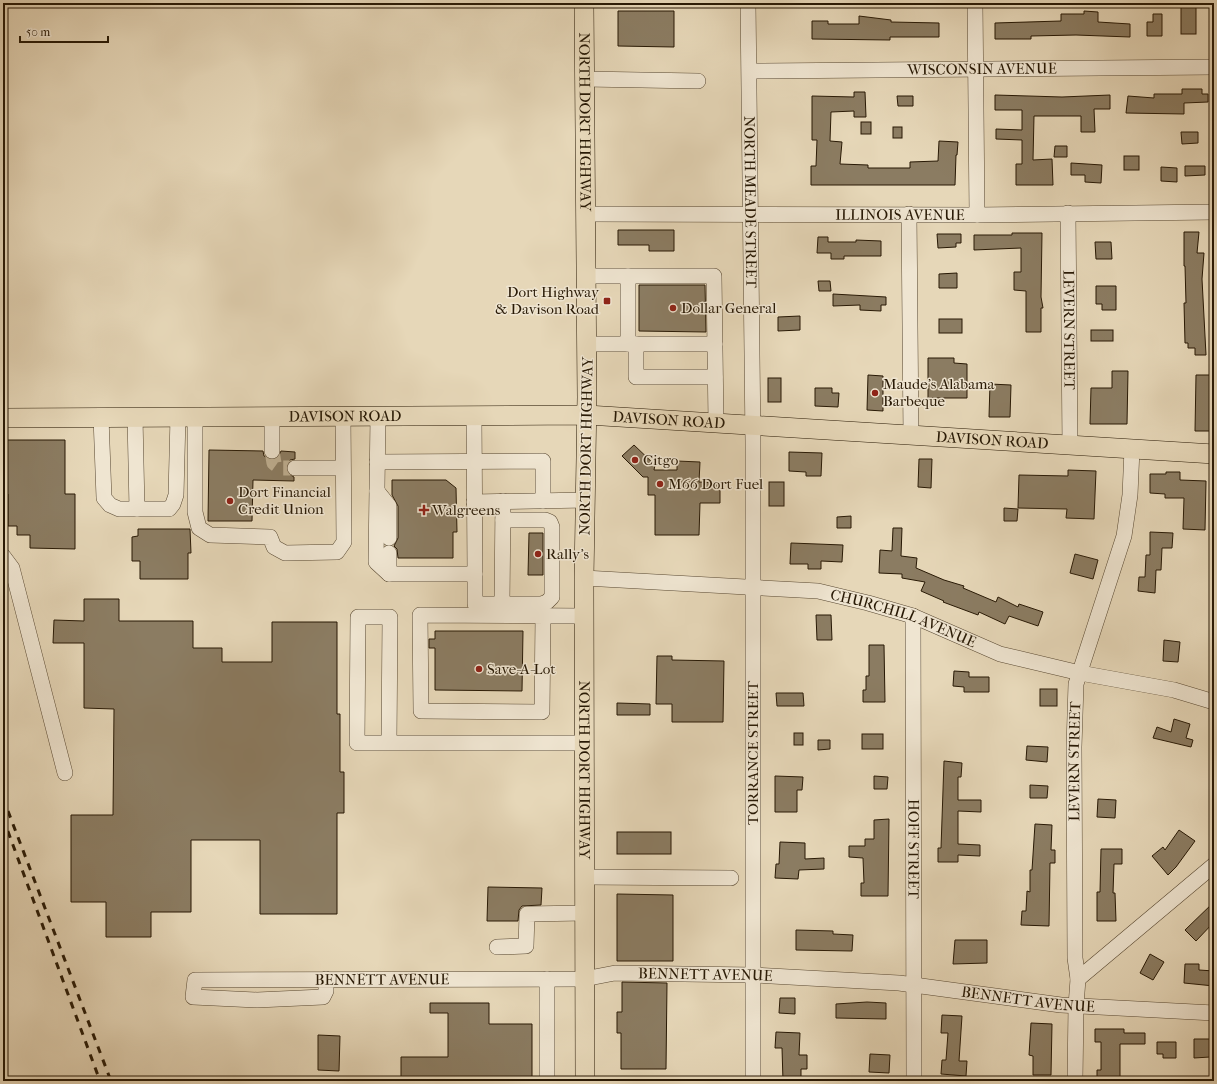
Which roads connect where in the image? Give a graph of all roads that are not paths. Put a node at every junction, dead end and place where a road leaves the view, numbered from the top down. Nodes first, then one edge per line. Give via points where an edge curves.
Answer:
1 (584, 3) edge
2 (748, 3) edge
3 (975, 3) edge
4 (1214, 67) edge
5 (976, 69) junction
6 (750, 70) junction
7 (585, 79) junction
8 (698, 81) dead end
9 (1214, 212) edge
10 (1068, 213) junction
11 (586, 214) junction
12 (909, 214) junction
13 (752, 215) junction
14 (977, 215) junction
15 (587, 276) junction
16 (628, 276) junction
17 (587, 344) junction
18 (632, 344) junction
19 (715, 344) junction
20 (715, 377) junction
21 (474, 415) junction
22 (587, 415) junction
23 (272, 416) junction
24 (343, 416) junction
25 (378, 416) junction
26 (135, 417) junction
27 (187, 417) junction
28 (3, 418) edge
29 (101, 418) junction
30 (716, 422) junction
31 (753, 426) junction
32 (911, 436) junction
33 (1070, 446) junction
34 (1132, 449) junction
35 (272, 451) tunnel mouth
36 (1214, 454) edge
37 (377, 462) junction
38 (474, 462) junction
39 (295, 468) tunnel mouth
40 (342, 468) junction
41 (377, 491) junction
42 (586, 500) junction
43 (503, 501) junction
44 (543, 501) junction
45 (474, 502) junction
46 (137, 509) junction
47 (503, 520) junction
48 (3, 556) edge
49 (389, 574) junction
50 (475, 574) junction
51 (584, 578) junction
52 (752, 589) junction
53 (502, 604) junction
54 (543, 616) junction
55 (584, 616) junction
56 (913, 616) junction
57 (1080, 673) junction
58 (1214, 702) edge
59 (389, 743) junction
60 (584, 743) junction
61 (65, 773) dead end
62 (1214, 865) edge
63 (584, 877) junction
64 (731, 878) dead end
65 (584, 913) junction
66 (497, 947) dead end
67 (753, 975) junction
68 (326, 979) junction
69 (547, 979) junction
70 (584, 979) junction
71 (1078, 979) junction
72 (257, 980) junction
73 (288, 980) junction
74 (913, 984) junction
75 (289, 999) junction
76 (257, 1000) junction
77 (1076, 1006) junction
78 (1214, 1013) edge
79 (547, 1081) edge
80 (585, 1081) edge
81 (753, 1081) edge
82 (914, 1081) edge
83 (1075, 1081) edge

1 - 7 main road, NORTH DORT HIGHWAY
2 - 6 street, NORTH MEADE STREET
3 - 5 street
4 - 5 street, WISCONSIN AVENUE
5 - 6 street, WISCONSIN AVENUE
5 - 14 street
6 - 13 street, NORTH MEADE STREET
7 - 8 street
7 - 11 main road, NORTH DORT HIGHWAY
9 - 10 street, ILLINOIS AVENUE
10 - 14 street, ILLINOIS AVENUE
10 - 33 street, LEVERN STREET
11 - 13 street, ILLINOIS AVENUE
11 - 15 main road, NORTH DORT HIGHWAY
12 - 13 street, ILLINOIS AVENUE
12 - 14 street, ILLINOIS AVENUE
12 - 32 street
13 - 31 street, NORTH MEADE STREET
15 - 16 street
15 - 17 main road, NORTH DORT HIGHWAY
16 - 18 street
16 - 19 street via 714,276
17 - 18 street
17 - 22 main road, NORTH DORT HIGHWAY
18 - 19 street
18 - 20 street via 636,378
19 - 20 street
20 - 30 street
21 - 22 main road, DAVISON ROAD
21 - 25 main road, DAVISON ROAD
21 - 38 street
22 - 30 main road, DAVISON ROAD
22 - 42 main road, NORTH DORT HIGHWAY
23 - 24 main road, DAVISON ROAD
23 - 27 main road, DAVISON ROAD
23 - 35 street
24 - 25 main road, DAVISON ROAD
24 - 40 street
25 - 37 street
26 - 27 main road, DAVISON ROAD
26 - 29 main road, DAVISON ROAD
26 - 46 street
27 - 40 street via 195,512 199,528 210,535 270,537 274,547 285,553 338,552 344,542
27 - 46 street via 173,504 169,509
28 - 29 main road, DAVISON ROAD
29 - 46 street via 104,498 110,505 119,509
30 - 31 main road, DAVISON ROAD
31 - 32 main road, DAVISON ROAD
31 - 52 street, TORRANCE STREET
32 - 33 main road, DAVISON ROAD
33 - 34 main road, DAVISON ROAD
34 - 36 main road, DAVISON ROAD
34 - 57 street, LEVERN STREET via 1130,495 1124,536 1112,580
37 - 38 street
37 - 41 street
38 - 44 street via 543,461
38 - 45 street
39 - 40 street
41 - 49 street via 389,506
41 - 49 street via 376,562
42 - 44 street
42 - 51 main road, NORTH DORT HIGHWAY
43 - 44 street
43 - 45 street
43 - 47 street
45 - 50 street
47 - 53 street
47 - 53 street via 550,522 552,597 541,604
48 - 61 street via 12,568
49 - 50 street
50 - 53 street via 475,604
51 - 52 street, CHURCHILL AVENUE
51 - 55 main road, NORTH DORT HIGHWAY
52 - 56 street, CHURCHILL AVENUE via 818,591
52 - 67 street, TORRANCE STREET
54 - 54 street via 542,712 421,711 420,615
54 - 55 street
55 - 60 main road, NORTH DORT HIGHWAY
56 - 57 street, CHURCHILL AVENUE via 1000,654
56 - 74 street, HOFF STREET
57 - 58 street, CHURCHILL AVENUE via 1174,690
57 - 71 street, LEVERN STREET via 1076,684 1074,747 1075,958
59 - 59 street via 357,743 358,617 390,617
59 - 60 street
60 - 63 main road, NORTH DORT HIGHWAY
62 - 71 street
63 - 64 street
63 - 65 main road, NORTH DORT HIGHWAY
65 - 66 street via 527,914 526,946
65 - 70 main road, NORTH DORT HIGHWAY
67 - 70 street, BENNETT AVENUE via 615,973
67 - 74 street, BENNETT AVENUE
67 - 81 street, TORRANCE STREET
68 - 69 street, BENNETT AVENUE
68 - 73 street, BENNETT AVENUE
68 - 75 street via 323,997
69 - 70 street, BENNETT AVENUE
69 - 79 street
70 - 80 main road, NORTH DORT HIGHWAY
71 - 77 street, LEVERN STREET
72 - 73 street, BENNETT AVENUE
72 - 76 street
72 - 76 street, BENNETT AVENUE via 195,980 193,997
73 - 75 street
74 - 77 street, BENNETT AVENUE
74 - 82 street, HOFF STREET
75 - 76 street
77 - 78 street, BENNETT AVENUE
77 - 83 street, LEVERN STREET

